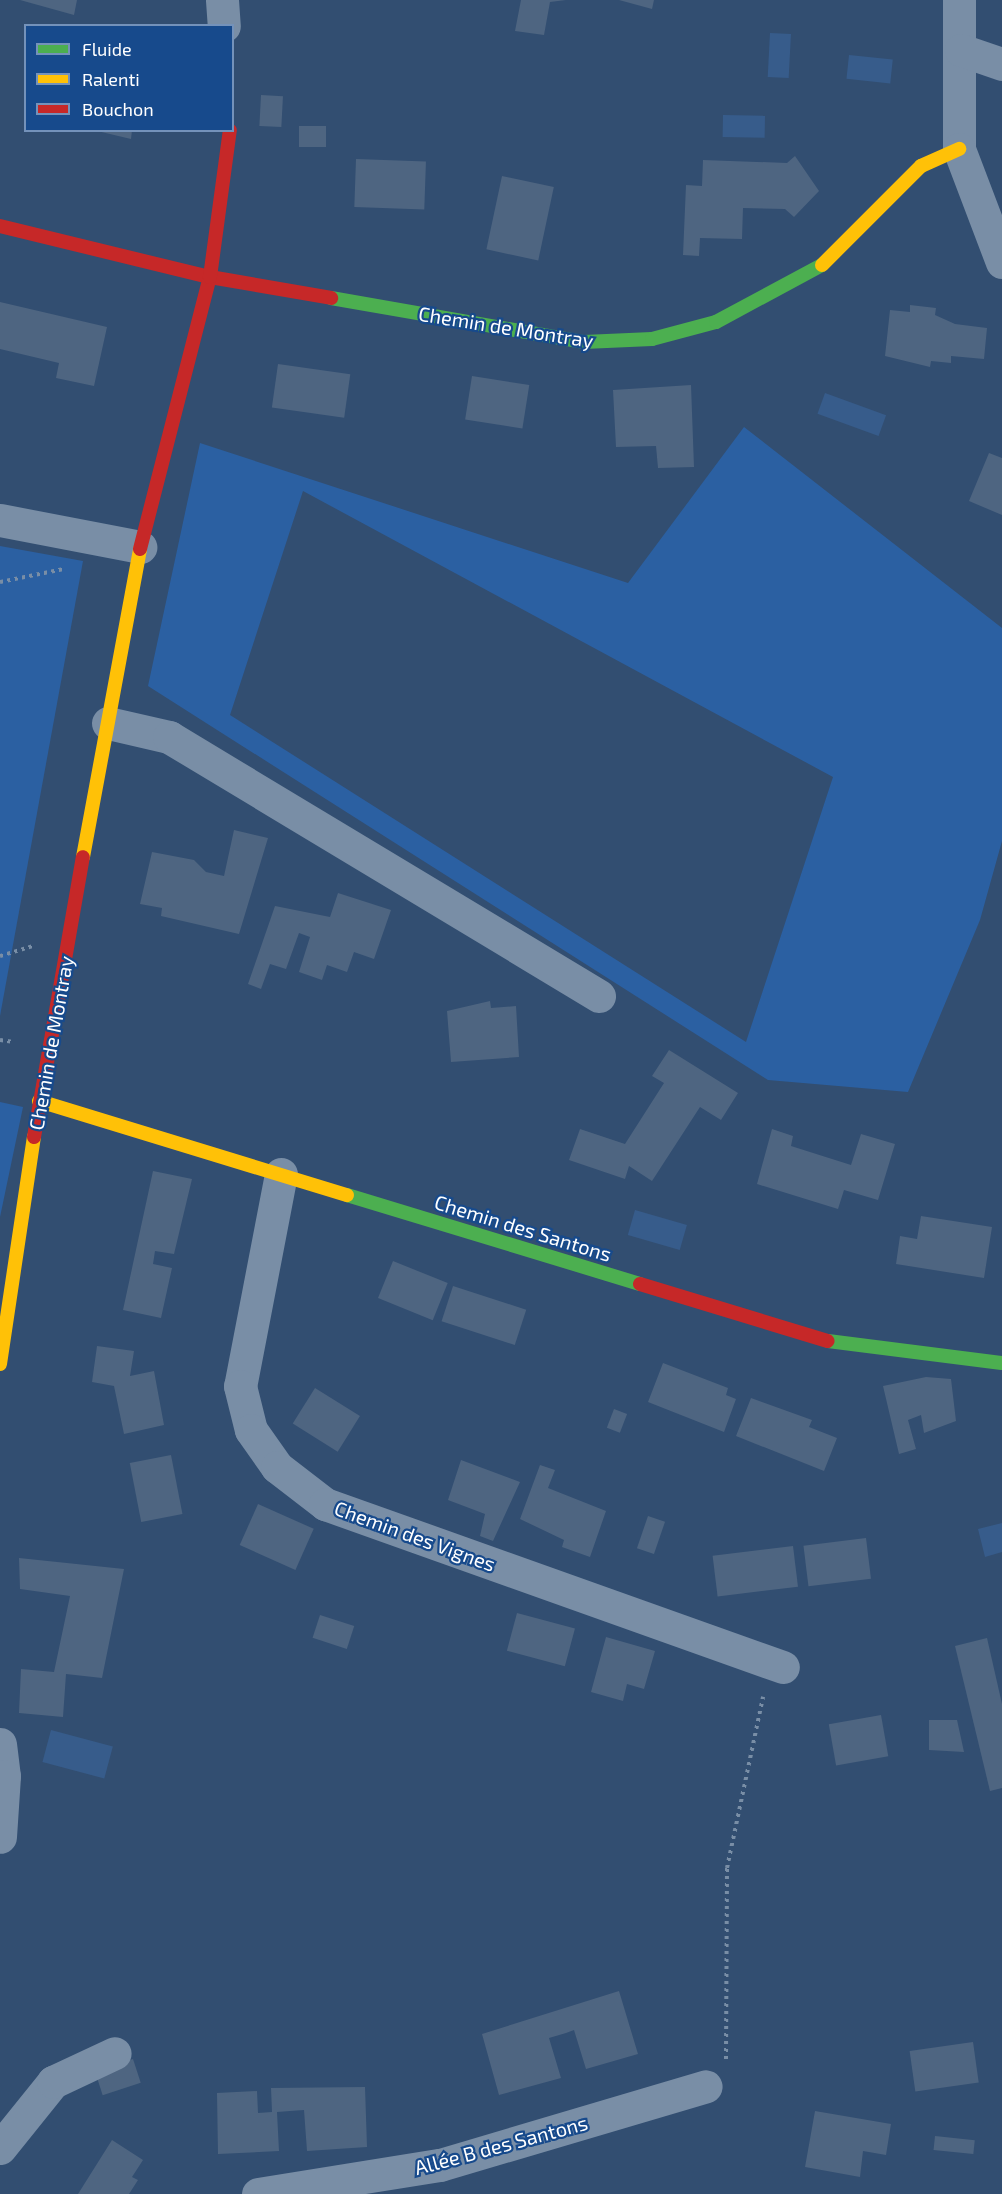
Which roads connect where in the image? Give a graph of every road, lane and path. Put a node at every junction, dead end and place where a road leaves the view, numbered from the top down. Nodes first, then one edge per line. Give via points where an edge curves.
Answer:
1 (222, 0) edge
2 (959, 0) edge
3 (224, 24) edge
4 (961, 50) junction
5 (1002, 64) edge
6 (230, 132) edge
7 (959, 149) junction
8 (0, 226) edge
9 (1002, 262) edge
10 (210, 277) junction
11 (0, 520) edge
12 (140, 547) junction
13 (108, 723) junction
14 (599, 996) dead end
15 (39, 1101) junction
16 (281, 1174) junction
17 (1002, 1363) edge
18 (0, 1364) edge
19 (783, 1667) joint
20 (0, 1744) edge
21 (0, 1837) edge
22 (115, 2053) dead end
23 (706, 2086) joint
24 (0, 2148) edge
25 (258, 2194) edge

1 - 3 street
2 - 4 street
4 - 5 street
4 - 7 street
6 - 10 street, Chemin de Montray
7 - 9 street
7 - 10 street, Chemin de Montray via 921,166 842,251 806,277 716,322 652,339 584,342
8 - 10 street, Chemin de Montray
10 - 12 street, Chemin de Montray
11 - 12 street
12 - 13 street, Chemin de Montray
13 - 14 street via 169,737
13 - 15 street, Chemin de Montray
15 - 16 street, Chemin des Santons
15 - 18 street, Chemin de Montray
16 - 17 street, Chemin des Santons via 831,1342
16 - 19 street, Chemin des Vignes via 240,1386 251,1430 277,1467 325,1504
19 - 23 path via 760,1700 727,1868 729,2055
20 - 21 street
22 - 24 street via 53,2082
23 - 25 street, Allée B des Santons via 440,2165

